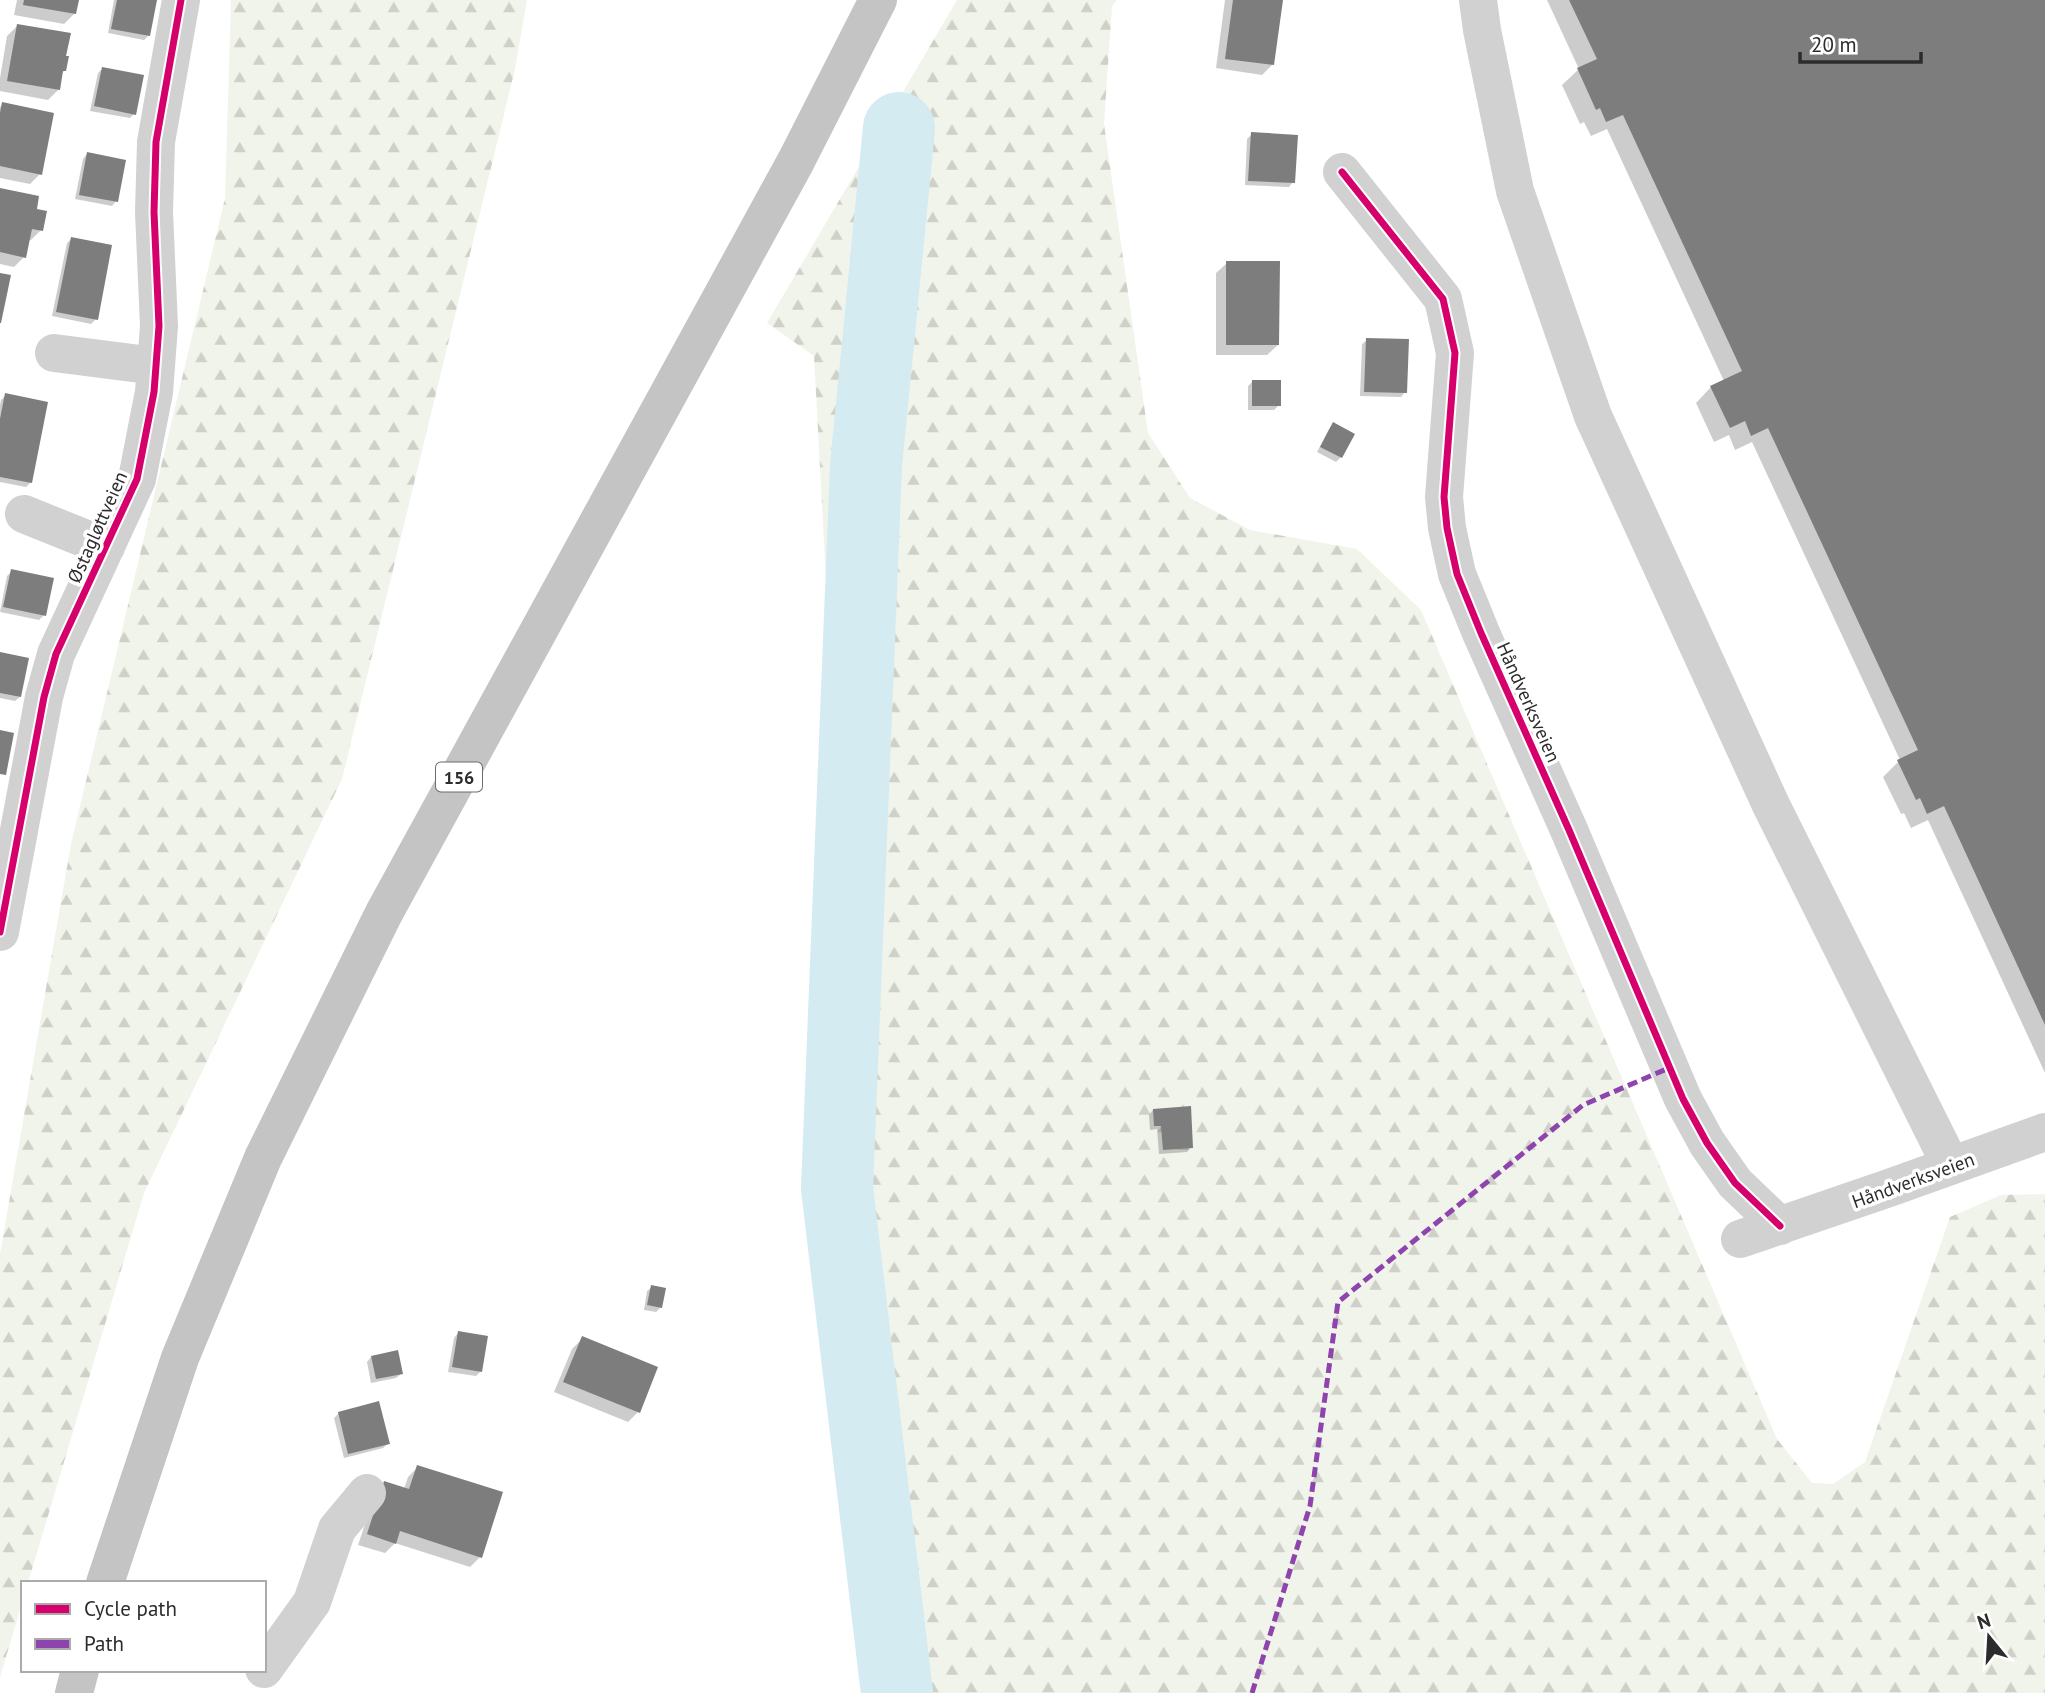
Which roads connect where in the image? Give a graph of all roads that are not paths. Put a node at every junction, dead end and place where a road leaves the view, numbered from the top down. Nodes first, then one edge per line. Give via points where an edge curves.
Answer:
1 (181, 0) edge
2 (877, 0) edge
3 (1478, 0) edge
4 (1342, 172) dead end
5 (54, 353) dead end
6 (156, 366) junction
7 (24, 514) dead end
8 (106, 547) junction
9 (0, 932) edge
10 (2045, 1132) edge
11 (1951, 1166) junction
12 (1780, 1226) junction
13 (1740, 1239) dead end
14 (367, 1493) dead end
15 (106, 1581) edge
16 (266, 1666) edge
17 (79, 1672) edge
18 (262, 1672) edge
19 (74, 1693) edge
20 (247, 1693) edge

1 - 6 street, Østagløttveien via 156,142
2 - 15 main road, 156 via 796,161 384,913 263,1158 180,1358
3 - 11 street via 1515,191 1592,416 1772,805
4 - 12 street, Håndverksveien via 1443,299 1455,353 1444,497 1447,528 1457,574 1476,621 1683,1099 1735,1182
5 - 6 street
6 - 8 street, Østagløttveien via 137,479
7 - 8 street
8 - 9 street, Østagløttveien via 56,654 44,697
10 - 11 street, Håndverksveien
11 - 12 street, Håndverksveien
12 - 13 street, Håndverksveien
14 - 16 street via 337,1529 312,1602
17 - 19 main road
18 - 20 street

